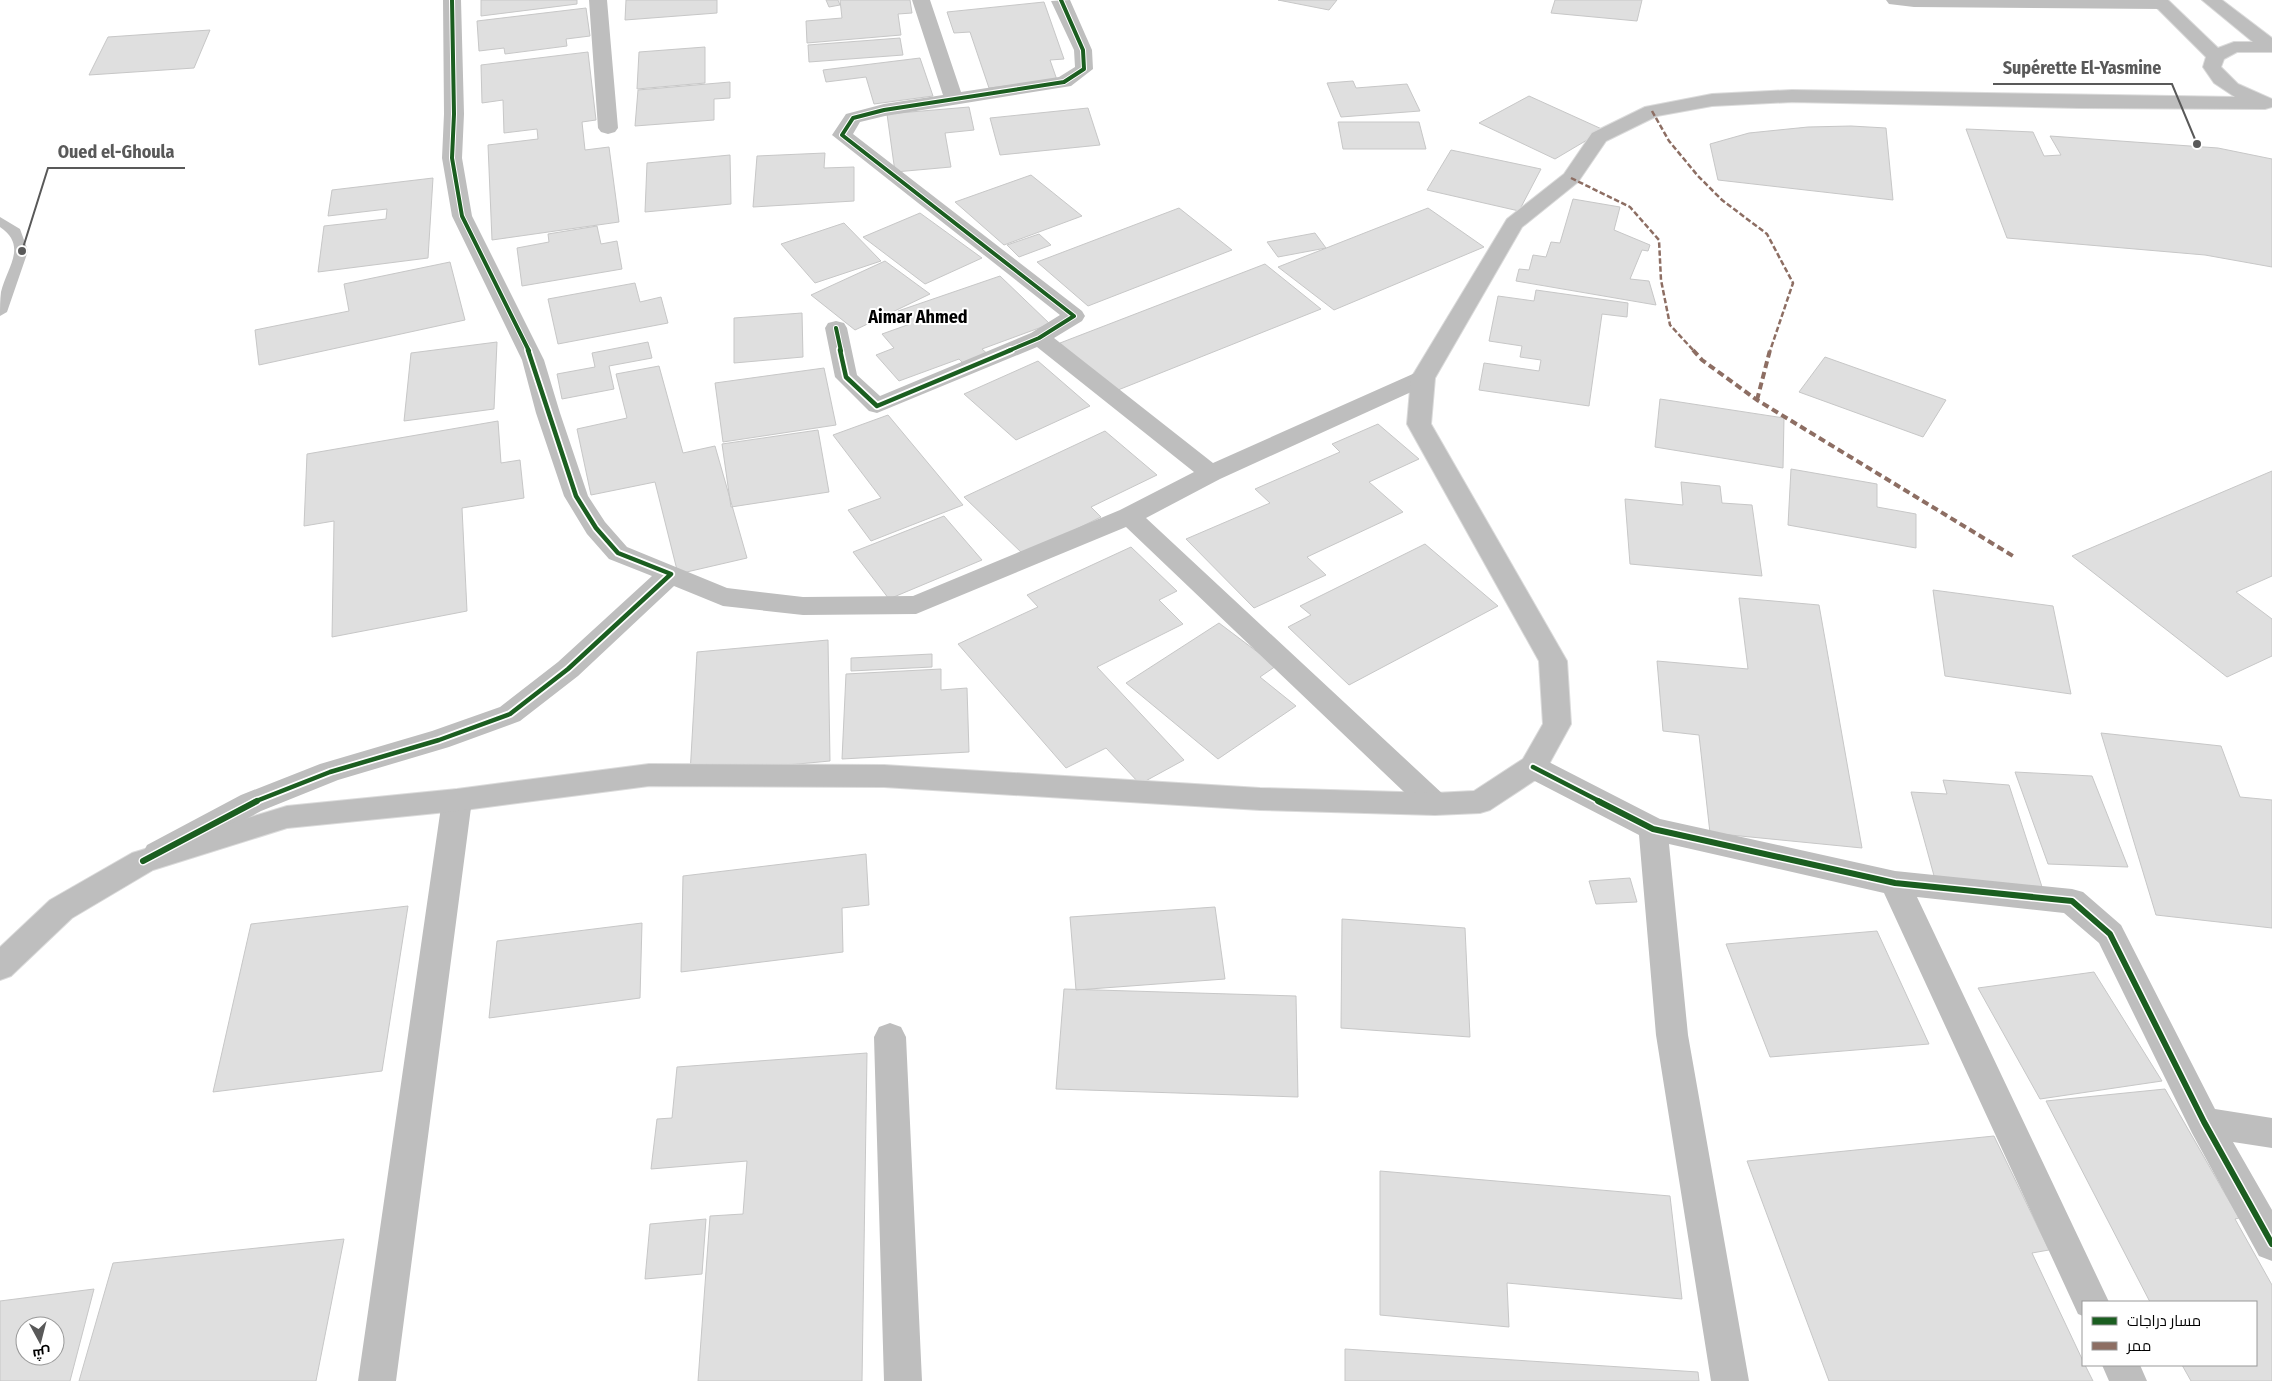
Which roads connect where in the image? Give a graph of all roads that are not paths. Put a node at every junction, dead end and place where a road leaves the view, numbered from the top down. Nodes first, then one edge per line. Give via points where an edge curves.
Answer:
1 (452, 0) edge
2 (598, 0) edge
3 (921, 0) edge
4 (1061, 0) edge
5 (1895, 0) edge
6 (2211, 0) edge
7 (2160, 2) edge
8 (2272, 47) edge
9 (2216, 56) junction
10 (2218, 78) junction
11 (954, 99) junction
12 (2190, 103) junction
13 (2269, 103) edge
14 (608, 128) dead end
15 (836, 328) dead end
16 (1039, 338) junction
17 (1423, 378) junction
18 (1211, 473) junction
19 (1129, 516) junction
20 (671, 574) junction
21 (1533, 767) junction
22 (457, 800) junction
23 (1435, 804) junction
24 (1653, 829) junction
25 (144, 860) junction
26 (1895, 883) junction
27 (0, 967) edge
28 (890, 1037) dead end
29 (2204, 1122) junction
30 (2272, 1134) edge
31 (2272, 1244) edge
32 (2091, 1301) edge
33 (2121, 1366) edge
34 (377, 1381) edge
35 (903, 1381) edge
36 (1730, 1381) edge
37 (2128, 1381) edge

1 - 20 street via 452,158 462,216 533,360 576,496 596,528 618,553
2 - 14 street
3 - 11 street
4 - 11 street via 1083,50 1084,69 1064,82
5 - 7 street
6 - 8 street
7 - 9 street
8 - 9 street via 2234,47
9 - 10 street via 2212,67
10 - 12 street via 2208,91
10 - 13 street via 2234,90
11 - 16 street via 852,118 842,135 1074,316
12 - 13 street
12 - 17 street via 1792,96 1712,100 1652,111 1599,137 1571,178 1514,223
15 - 16 street via 846,377 877,406
16 - 18 street
17 - 18 street
17 - 21 street via 1419,424 1553,661 1557,724
18 - 19 street
19 - 20 street via 916,605 803,606 723,597
19 - 23 street
20 - 25 street via 568,669 510,714 440,740 330,772 251,803
21 - 23 street via 1480,802
21 - 24 street
22 - 23 street via 649,775 874,776 1260,799
22 - 25 street via 288,817
22 - 34 street
24 - 26 street
24 - 36 street via 1672,1035
25 - 27 street via 61,909
26 - 29 street via 2072,901 2110,934
26 - 32 street
28 - 35 street
29 - 30 street
29 - 31 street
33 - 37 street

